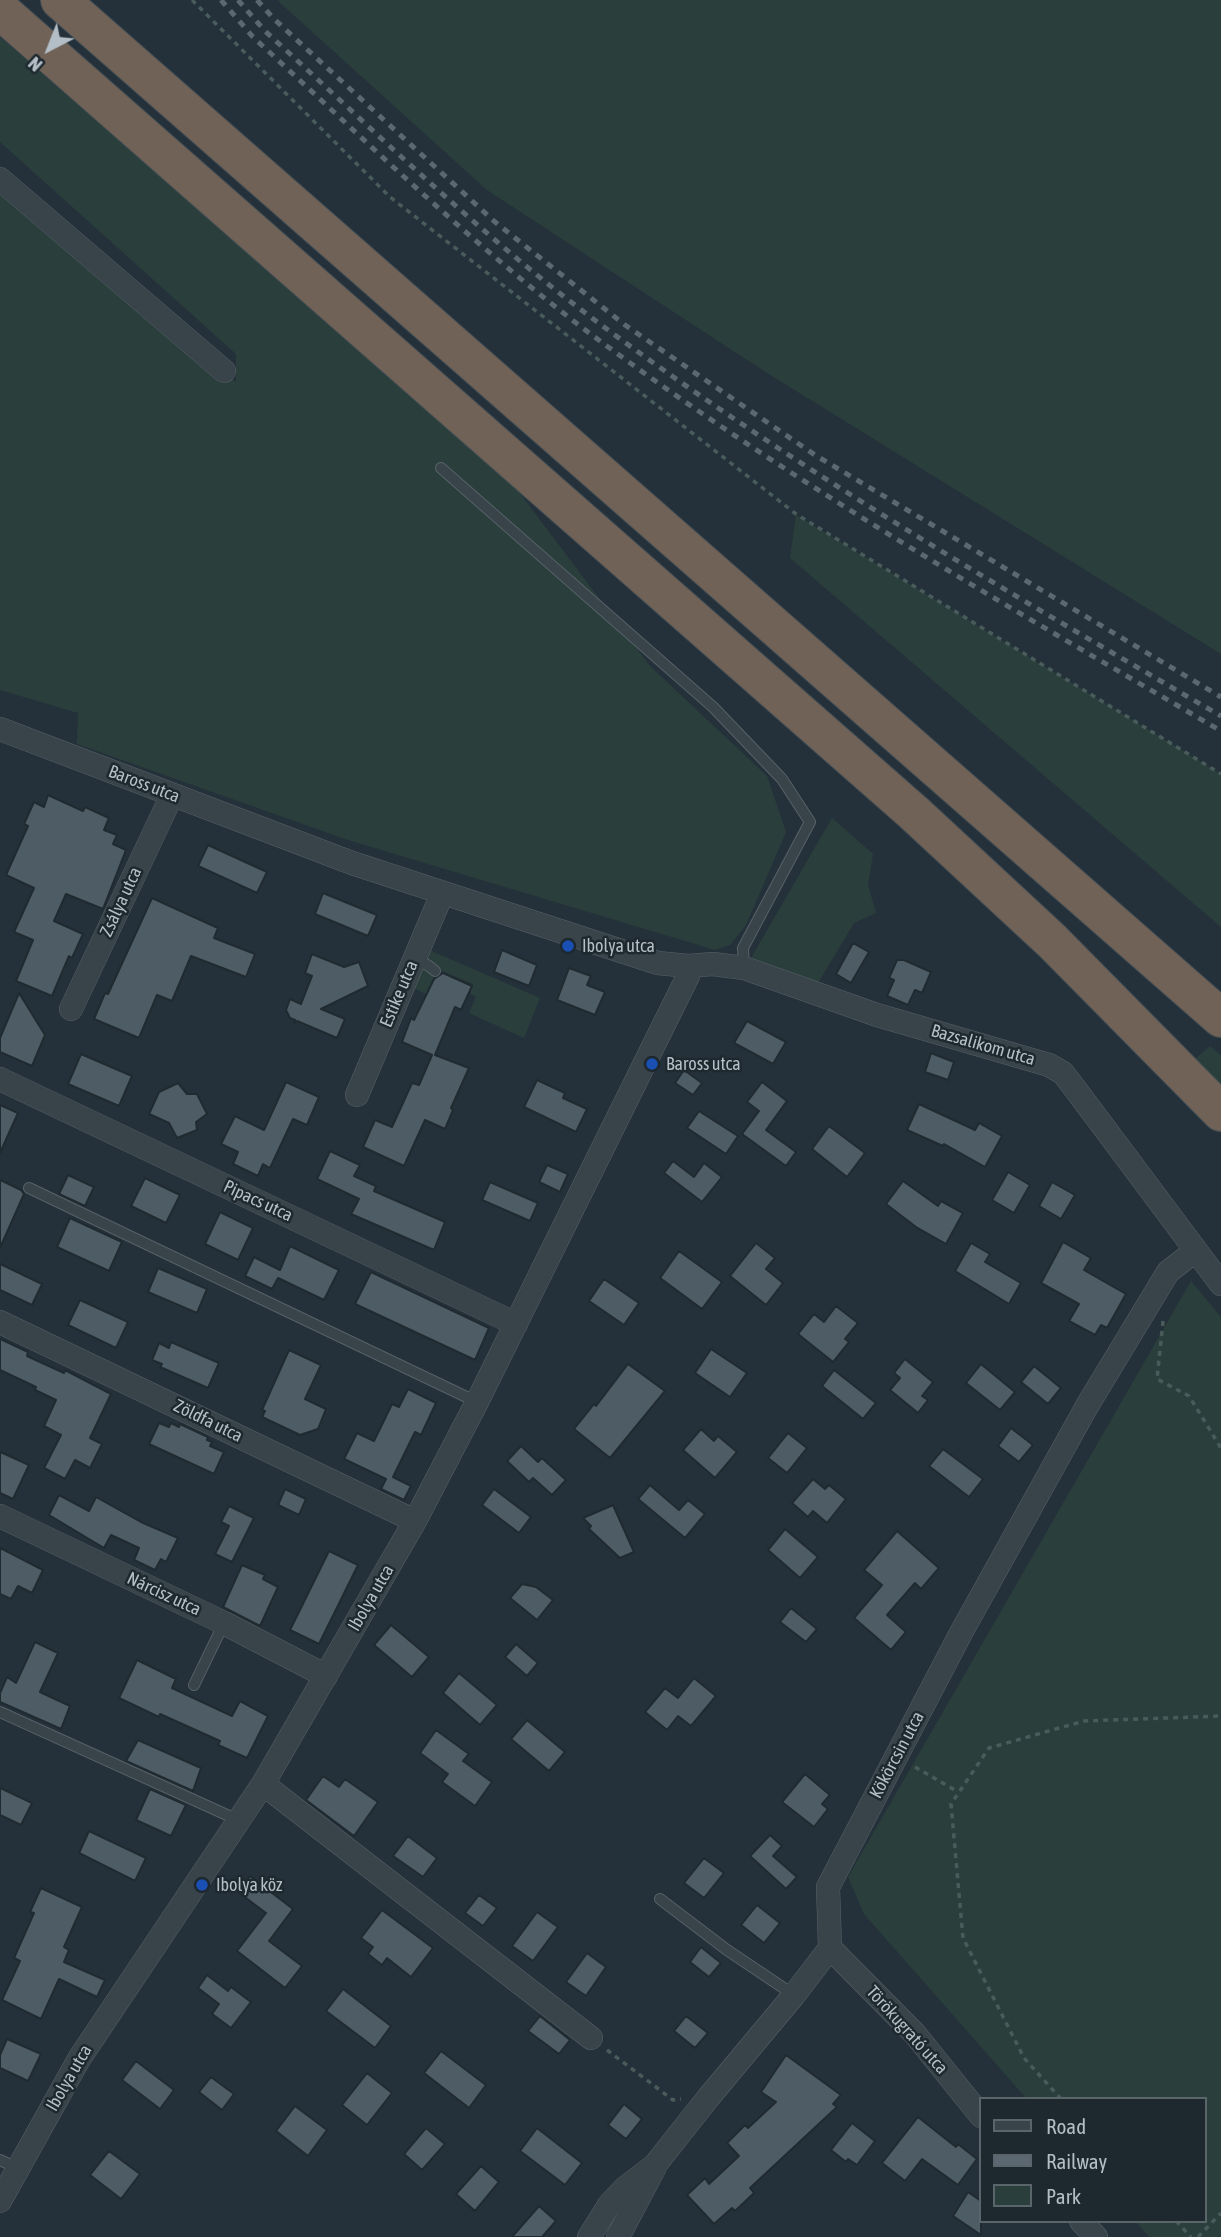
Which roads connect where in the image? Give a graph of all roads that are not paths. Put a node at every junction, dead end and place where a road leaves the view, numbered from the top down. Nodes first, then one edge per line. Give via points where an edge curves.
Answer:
1 (60, 0) edge
2 (0, 10) edge
3 (0, 179) edge
4 (224, 371) dead end
5 (441, 468) dead end
6 (0, 729) edge
7 (172, 795) junction
8 (442, 894) junction
9 (414, 958) junction
10 (688, 966) junction
11 (744, 968) junction
12 (435, 971) dead end
13 (71, 1009) dead end
14 (1221, 1018) edge
15 (0, 1079) edge
16 (357, 1095) dead end
17 (1221, 1112) edge
18 (29, 1188) dead end
19 (1195, 1251) junction
20 (1221, 1284) edge
21 (0, 1322) edge
22 (516, 1324) junction
23 (477, 1402) junction
24 (0, 1517) edge
25 (415, 1521) junction
26 (224, 1623) junction
27 (327, 1676) junction
28 (194, 1685) dead end
29 (0, 1712) edge
30 (262, 1784) junction
31 (238, 1820) junction
32 (660, 1899) dead end
33 (830, 1948) junction
34 (794, 1996) junction
35 (591, 2038) road end
36 (979, 2114) edge
37 (10, 2164) edge
38 (655, 2165) junction
39 (0, 2201) edge
40 (1083, 2223) edge
41 (589, 2237) edge
42 (618, 2237) edge
43 (1096, 2237) edge

1 - 14 highway
2 - 17 highway via 914,813 1052,941
3 - 4 street
5 - 11 lane via 713,708 782,779 810,822 743,948
6 - 7 street, Baross utca
7 - 8 street, Baross utca
7 - 13 street, Zsálya utca
8 - 9 street, Estike utca
8 - 10 street, Baross utca via 657,963
9 - 12 lane
9 - 16 street, Estike utca
10 - 11 street, Bazsalikom utca
10 - 22 street, Ibolya utca via 688,976
11 - 19 street, Bazsalikom utca via 1063,1073
15 - 22 street, Pipacs utca
18 - 23 lane
19 - 20 street, Bazsalikom utca
19 - 33 street, Kökörcsin utca via 1168,1272 1080,1418 828,1886
21 - 25 street, Zöldfa utca
22 - 23 street, Ibolya utca
23 - 25 street, Ibolya utca
24 - 26 street, Nárcisz utca
25 - 27 street, Ibolya utca
26 - 27 street, Nárcisz utca
26 - 28 lane
27 - 30 street, Ibolya utca
29 - 31 lane
30 - 31 street, Ibolya utca
30 - 35 street
31 - 37 street, Ibolya utca
32 - 34 lane
33 - 34 street
33 - 36 street, Törökugrató utca via 915,2034
34 - 38 street
37 - 39 street, Ibolya utca
38 - 41 street via 609,2205
38 - 42 street
40 - 43 street

